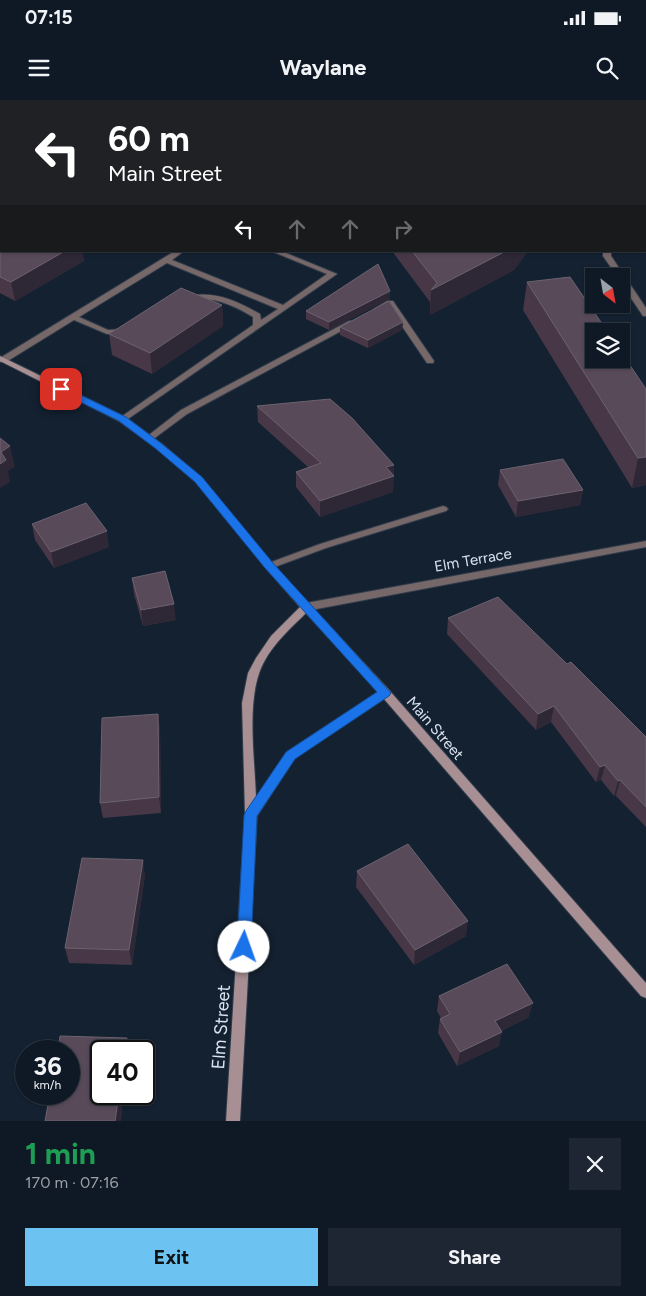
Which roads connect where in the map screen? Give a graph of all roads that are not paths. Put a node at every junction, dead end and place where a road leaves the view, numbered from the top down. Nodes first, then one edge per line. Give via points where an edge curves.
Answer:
1 (179, 252) edge
2 (277, 252) edge
3 (607, 252) edge
4 (167, 260) junction
5 (615, 268) edge
6 (630, 290) edge
7 (173, 305) edge
8 (283, 308) junction
9 (373, 312) edge
10 (646, 314) edge
11 (364, 316) edge
12 (73, 317) junction
13 (256, 326) junction
14 (135, 328) edge
15 (1, 359) edge
16 (430, 361) dead end
17 (122, 419) junction
18 (149, 438) junction
19 (443, 509) dead end
20 (646, 544) edge
21 (269, 566) junction
22 (306, 607) junction
23 (385, 693) junction
24 (251, 815) junction
25 (646, 992) edge
26 (233, 1121) edge

1 - 4 street
2 - 8 street via 333,274
3 - 5 street
4 - 8 street
4 - 12 street
6 - 10 street
7 - 13 street via 198,294 212,295 256,316
8 - 13 street
9 - 16 street via 390,303
11 - 18 street via 184,412
12 - 14 street via 107,332
12 - 15 street
13 - 17 street
15 - 17 main road, Main Street
17 - 18 main road, Main Street
18 - 21 main road, Main Street via 198,479
19 - 21 street
20 - 22 street, Elm Terrace
21 - 22 main road, Main Street
22 - 23 main road, Main Street
22 - 24 main road, Elm Street via 262,653 248,687
23 - 24 main road via 291,755
23 - 25 main road, Main Street
24 - 26 main road, Elm Street

